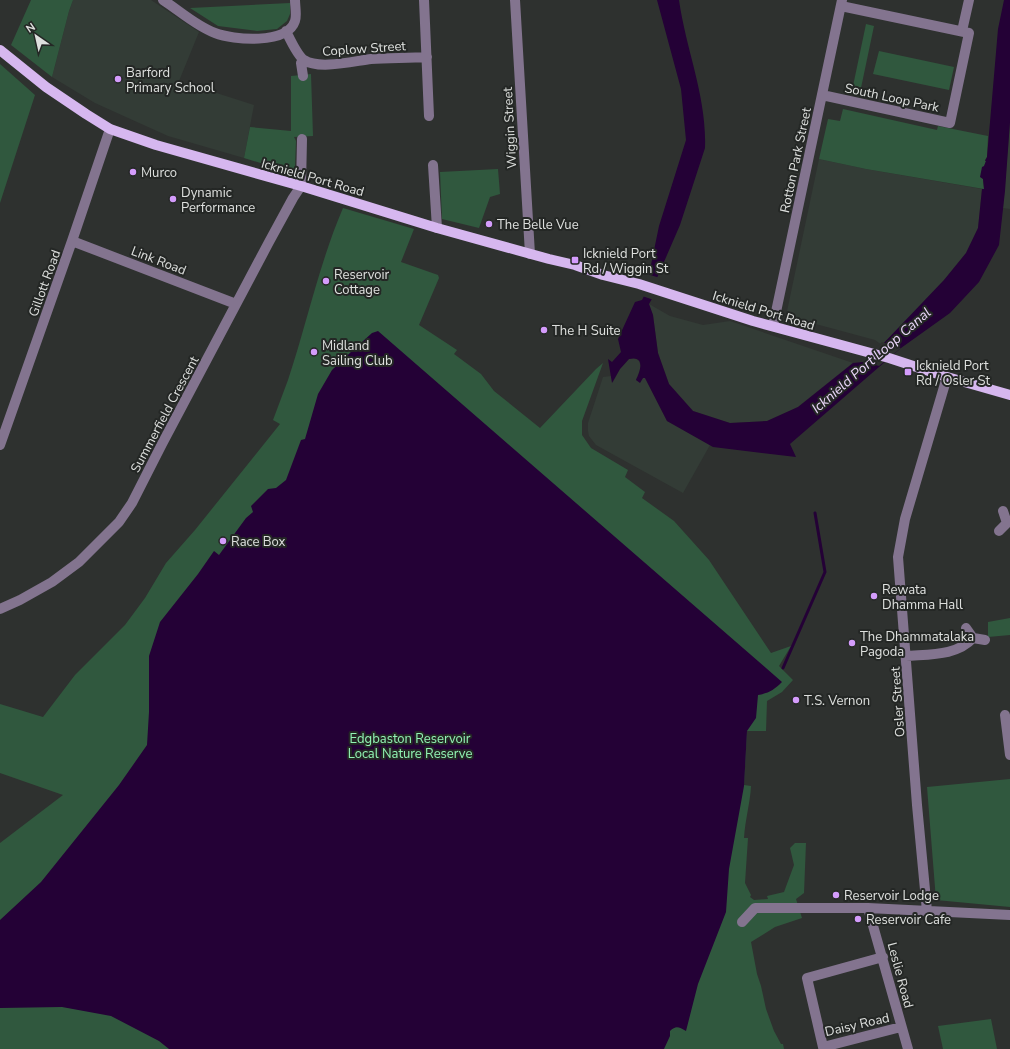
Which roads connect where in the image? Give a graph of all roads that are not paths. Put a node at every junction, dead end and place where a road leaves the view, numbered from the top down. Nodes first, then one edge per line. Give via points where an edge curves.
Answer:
1 (163, 0) edge
2 (294, 0) edge
3 (424, 0) edge
4 (515, 0) edge
5 (969, 0) edge
6 (842, 3) edge
7 (962, 31) junction
8 (286, 32) junction
9 (0, 50) edge
10 (427, 57) junction
11 (303, 60) junction
12 (303, 76) dead end
13 (822, 95) junction
14 (429, 116) dead end
15 (110, 129) junction
16 (302, 139) dead end
17 (433, 165) dead end
18 (300, 186) junction
19 (437, 228) junction
20 (72, 241) junction
21 (530, 254) junction
22 (236, 304) junction
23 (773, 326) junction
24 (947, 377) junction
25 (1010, 395) edge
26 (0, 444) edge
27 (1003, 511) dead end
28 (1008, 524) edge
29 (999, 531) dead end
30 (0, 609) edge
31 (966, 628) dead end
32 (973, 638) junction
33 (984, 640) dead end
34 (906, 656) junction
35 (1005, 715) dead end
36 (1010, 751) edge
37 (868, 908) junction
38 (927, 910) junction
39 (1010, 915) edge
40 (742, 922) dead end
41 (883, 957) junction
42 (901, 1026) junction
43 (908, 1049) edge

1 - 8 street via 216,33 241,38 280,36
2 - 8 street via 296,20
3 - 10 street
4 - 21 street, Wiggin Street
5 - 7 street
6 - 7 street
6 - 13 street, Rotton Park Street
7 - 13 street, South Loop Park via 969,33 950,123
8 - 11 street
9 - 15 main road, Icknield Port Road via 70,104
10 - 11 street, Coplow Street via 320,64
10 - 14 street
11 - 12 street
13 - 23 street, Rotton Park Street
15 - 18 main road, Icknield Port Road via 163,147
15 - 20 street, Gillott Road
16 - 18 street
17 - 19 street
18 - 19 main road, Icknield Port Road
18 - 22 street, Summerfield Crescent
19 - 21 main road, Icknield Port Road
20 - 22 street, Link Road
20 - 26 street, Gillott Road
21 - 23 main road, Icknield Port Road via 575,265
22 - 30 street, Summerfield Crescent via 132,502 118,522 74,566 52,582
23 - 24 main road, Icknield Port Road
24 - 25 main road
24 - 34 street, Osler Street via 905,519 898,557
27 - 28 street
28 - 29 street
31 - 32 street
32 - 33 street
32 - 34 street via 968,644 956,650
34 - 38 street, Osler Street
35 - 36 street
37 - 38 street
37 - 40 street via 755,908
37 - 41 street, Leslie Road
38 - 39 street
41 - 42 street, Leslie Road
41 - 42 street, Daisy Road via 807,978 823,1047
42 - 43 street, Leslie Road

